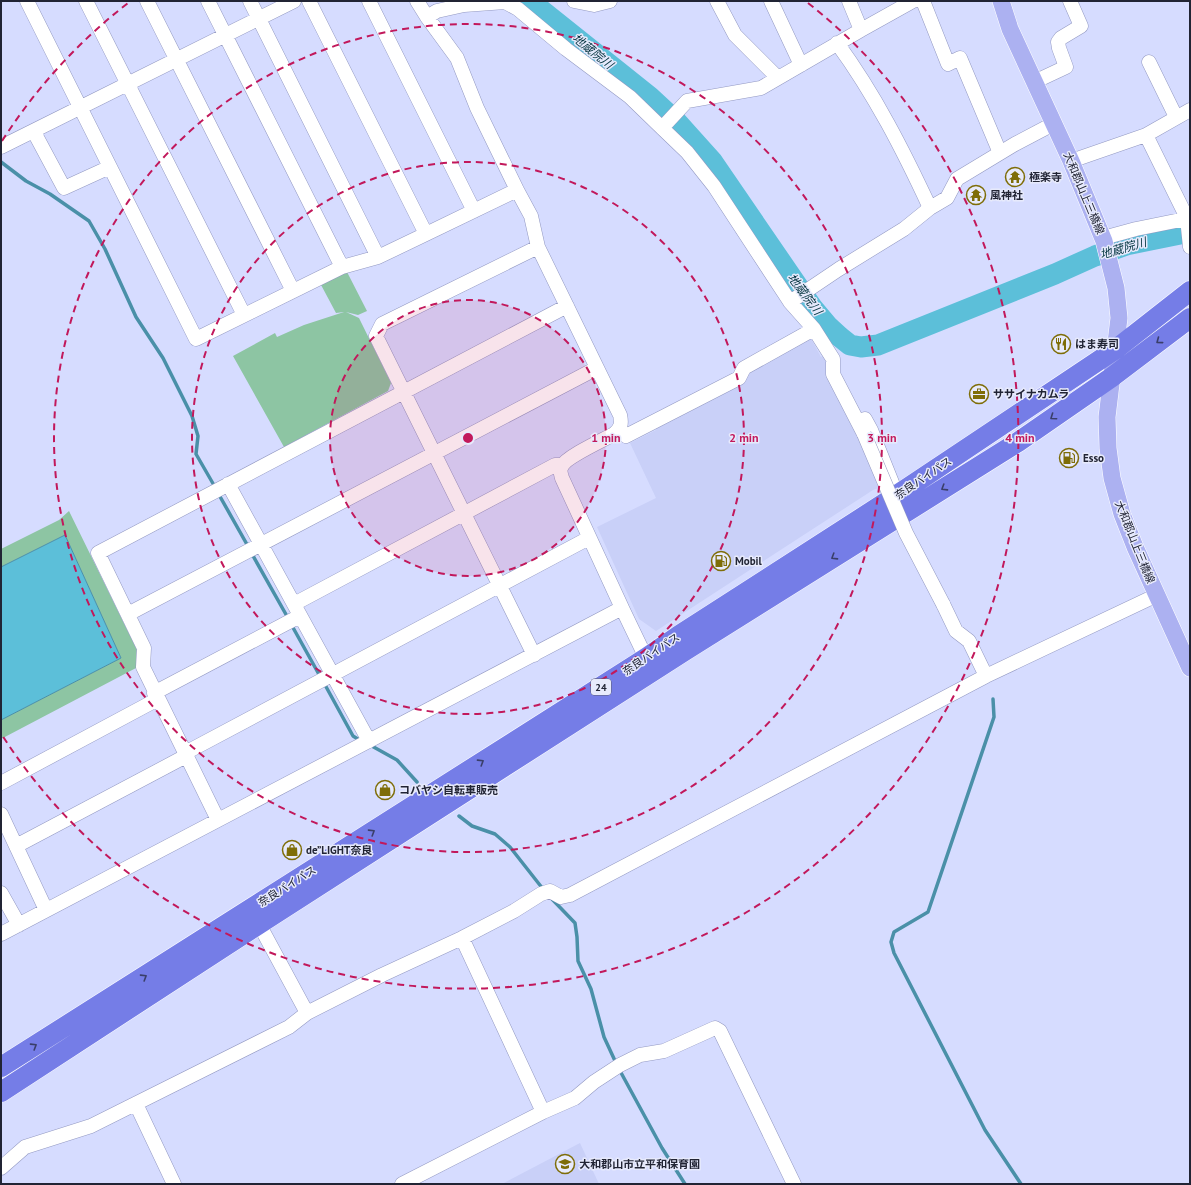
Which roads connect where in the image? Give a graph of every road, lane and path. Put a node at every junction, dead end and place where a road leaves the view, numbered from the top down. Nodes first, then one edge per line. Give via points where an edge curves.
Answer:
1 (27, 1) edge
2 (86, 1) edge
3 (147, 1) edge
4 (208, 1) edge
5 (250, 1) edge
6 (294, 1) edge
7 (310, 1) edge
8 (369, 1) edge
9 (417, 1) edge
10 (574, 1) edge
11 (610, 1) edge
12 (717, 1) edge
13 (771, 1) edge
14 (849, 1) edge
15 (913, 1) edge
16 (923, 1) edge
17 (1001, 1) edge
18 (1070, 1) edge
19 (521, 5) edge
20 (427, 17) junction
21 (259, 19) junction
22 (861, 30) junction
23 (225, 36) junction
24 (837, 43) junction
25 (176, 60) junction
26 (1149, 62) dead end
27 (801, 65) junction
28 (778, 78) junction
29 (1034, 82) junction
30 (128, 85) junction
31 (81, 108) junction
32 (1190, 110) edge
33 (1176, 117) junction
34 (1053, 124) junction
35 (664, 126) junction
36 (34, 132) junction
37 (1146, 136) junction
38 (1, 147) edge
39 (1000, 153) junction
40 (1071, 161) junction
41 (110, 167) junction
42 (517, 190) junction
43 (930, 208) junction
44 (474, 211) junction
45 (1188, 220) edge
46 (426, 234) junction
47 (1104, 239) junction
48 (1190, 240) edge
49 (1190, 246) edge
50 (538, 247) junction
51 (378, 257) junction
52 (342, 267) junction
53 (1190, 290) edge
54 (293, 291) junction
55 (792, 301) junction
56 (567, 306) junction
57 (244, 315) junction
58 (1190, 318) edge
59 (814, 329) junction
60 (1116, 349) junction
61 (833, 359) junction
62 (597, 368) junction
63 (1112, 377) junction
64 (403, 392) junction
65 (620, 430) junction
66 (434, 454) junction
67 (562, 465) junction
68 (228, 484) junction
69 (897, 495) junction
70 (464, 514) junction
71 (590, 538) junction
72 (261, 545) junction
73 (500, 586) junction
74 (1157, 595) junction
75 (622, 608) junction
76 (297, 610) junction
77 (128, 614) junction
78 (534, 655) junction
79 (646, 658) junction
80 (1190, 668) edge
81 (333, 674) junction
82 (986, 676) junction
83 (156, 696) junction
84 (369, 741) junction
85 (186, 755) junction
86 (1, 783) edge
87 (1, 814) edge
88 (218, 820) junction
89 (16, 846) junction
90 (1, 893) edge
91 (46, 910) junction
92 (259, 924) junction
93 (19, 925) junction
94 (1, 934) edge
95 (462, 938) junction
96 (307, 1013) junction
97 (1, 1067) edge
98 (1, 1092) edge
99 (136, 1104) junction
100 (543, 1112) junction
101 (1, 1168) edge
102 (174, 1184) edge
103 (402, 1184) edge
104 (794, 1184) edge

1 - 31 street
2 - 30 street
3 - 25 street
4 - 23 street
5 - 21 street
6 - 21 street
7 - 46 street
8 - 44 street
9 - 20 street
10 - 11 street via 594,5
12 - 28 street via 735,35
13 - 27 street
14 - 22 street
15 - 22 street
16 - 39 street via 948,64 960,58
17 - 29 main road, 大和郡山上三橋線 via 1010,29
18 - 29 street via 1081,26 1058,42 1066,67
19 - 20 street via 506,2 464,5 437,11
19 - 35 street via 566,49
20 - 42 street via 457,58
21 - 23 street
21 - 51 street
22 - 24 street
23 - 25 street
23 - 52 street
24 - 27 street
24 - 43 street via 855,68 900,144
25 - 30 street
25 - 54 street
26 - 33 street
27 - 28 street
28 - 35 street via 761,88 687,101
29 - 34 main road, 大和郡山上三橋線
30 - 31 street
30 - 57 street
31 - 36 street
31 - 41 street
32 - 33 street
33 - 37 street
34 - 39 street
34 - 40 main road, 大和郡山上三橋線
35 - 55 street via 714,186
36 - 38 street
36 - 41 street via 64,188
37 - 40 street
37 - 45 street
39 - 43 street via 957,179 947,198
40 - 47 main road, 大和郡山上三橋線
41 - 57 street via 196,340
42 - 44 street
42 - 50 street via 531,216
43 - 55 street via 904,229
44 - 46 street
45 - 47 street via 1136,229
45 - 48 street
46 - 51 street
47 - 60 main road, 大和郡山上三橋線 via 1116,288 1119,318
48 - 49 street
50 - 56 street
50 - 64 street via 382,324 376,336
51 - 52 street
52 - 54 street
53 - 60 highway, 奈良バイパス / 24
54 - 57 street
55 - 59 street
56 - 62 street
56 - 64 street
58 -> 63 highway, 奈良バイパス / 24
59 - 61 street
59 - 65 street via 744,368 739,378 626,436
60 - 63 main road, 大和郡山上三橋線
60 - 69 highway, 奈良バイパス / 24
61 - 69 street via 871,430
61 - 82 street, bridge via 833,374 864,434 906,533 956,631 969,641
62 - 65 street via 620,415
62 - 66 street
63 - 74 main road, 大和郡山上三橋線 via 1107,417 1112,478 1122,514
63 -> 92 highway, 奈良バイパス / 24 via 1018,442 693,646
64 - 66 street
64 - 68 street
65 - 67 street
66 - 70 street
66 - 72 street
67 - 70 street via 555,465
67 - 71 street via 562,478
68 - 72 street
68 - 77 street via 98,553
69 - 79 highway, 奈良バイパス / 24
70 - 73 street
70 - 76 street
71 - 73 street
71 - 75 street
72 - 76 street
72 - 77 street
73 - 78 street
73 - 81 street
74 - 80 main road, 大和郡山上三橋線
74 - 82 street
75 - 78 street
75 - 79 street
76 - 81 street
76 - 83 street
77 - 83 street via 144,648 143,668
78 - 84 street
97 -> 79 highway, 奈良バイパス / 24
81 - 84 street
81 - 85 street
82 - 95 street via 570,895 561,897 545,892
83 - 85 street
83 - 86 street
84 - 88 street
85 - 88 street
85 - 89 street
87 - 89 street
88 - 91 street
89 - 91 street
90 - 93 street
91 - 93 street
92 - 96 street
92 - 98 highway, 奈良バイパス / 24
93 - 94 street
95 - 96 street
95 - 100 street
96 - 99 street via 289,1027
99 - 101 street via 91,1126 25,1147
99 - 102 street
100 - 103 street
100 - 104 street via 575,1098 594,1082 640,1055 664,1051 715,1028 720,1031

